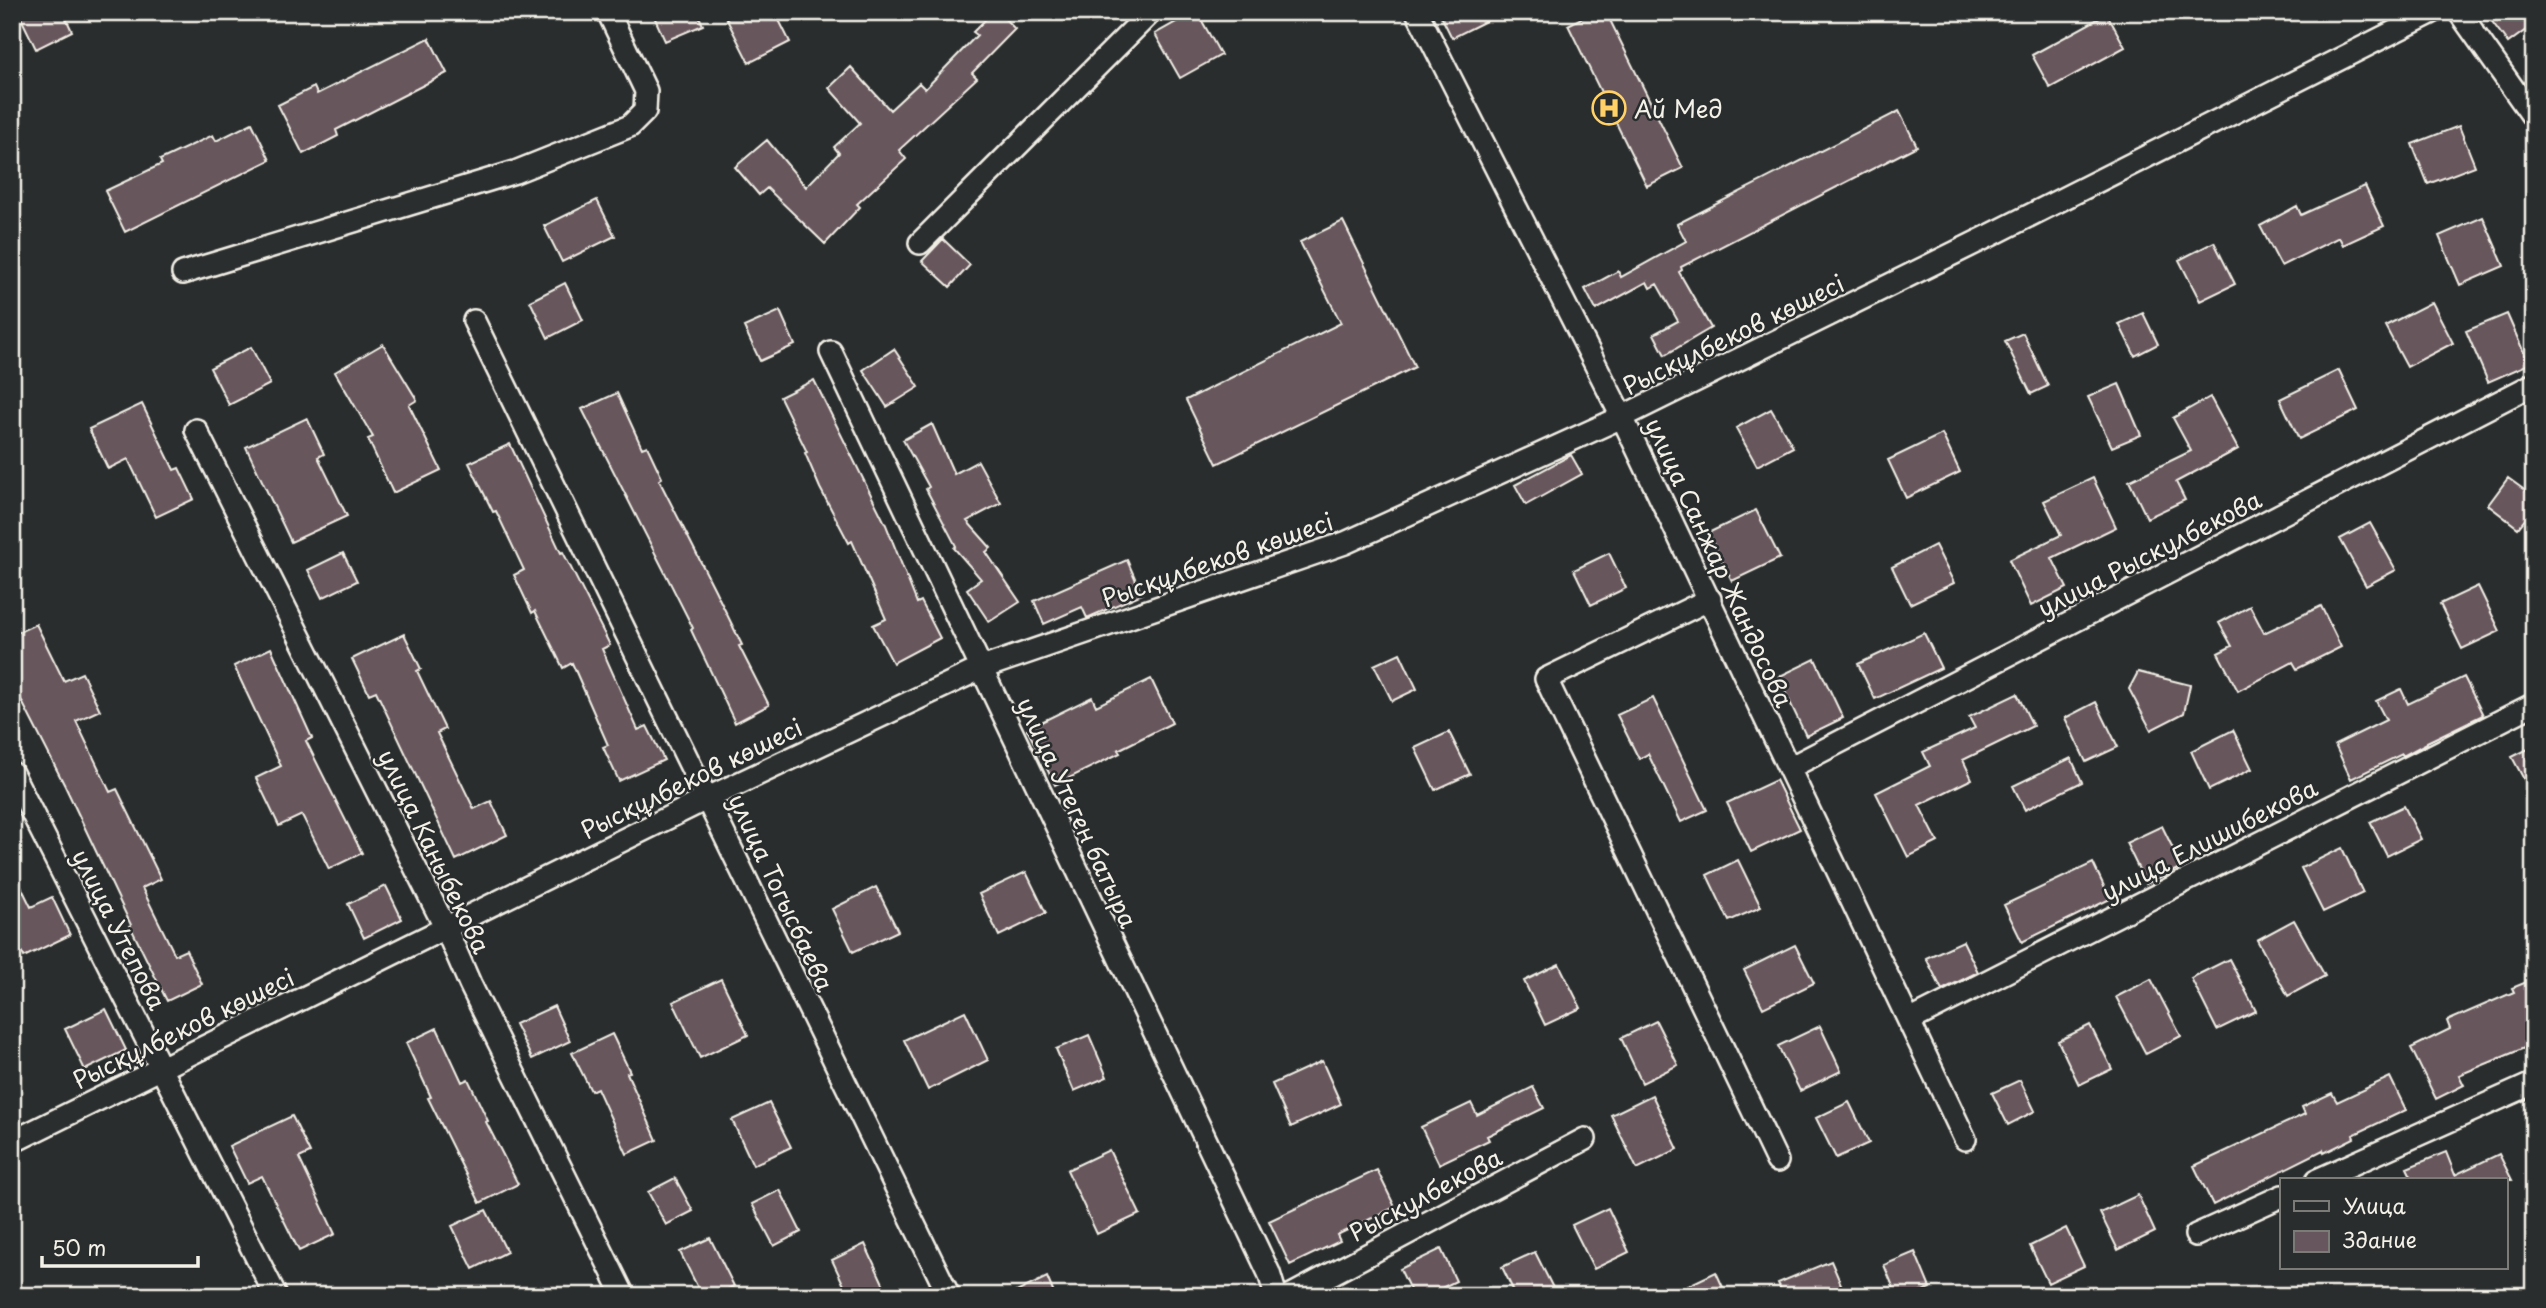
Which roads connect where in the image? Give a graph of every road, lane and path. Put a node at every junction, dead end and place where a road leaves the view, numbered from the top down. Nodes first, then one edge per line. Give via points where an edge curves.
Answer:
1 (608, 12) edge
2 (1151, 12) edge
3 (1417, 12) edge
4 (2433, 12) edge
5 (2459, 12) edge
6 (2534, 118) edge
7 (920, 243) dead end
8 (183, 273) dead end
9 (474, 321) dead end
10 (831, 352) dead end
11 (2534, 384) edge
12 (1622, 417) junction
13 (196, 430) dead end
14 (1710, 599) junction
15 (982, 668) junction
16 (2534, 704) edge
17 (1789, 768) junction
18 (12, 773) edge
19 (708, 798) junction
20 (446, 929) junction
21 (1909, 1021) junction
22 (161, 1067) junction
23 (2534, 1083) edge
24 (1585, 1139) dead end
25 (1965, 1139) dead end
26 (12, 1142) edge
27 (1777, 1161) dead end
28 (2322, 1178) edge
29 (2280, 1197) edge
30 (2196, 1235) dead end
31 (276, 1296) edge
32 (624, 1296) edge
33 (949, 1296) edge
34 (1276, 1296) edge
35 (1290, 1296) edge

1 - 8 street via 646,91 645,111 630,126 515,172
2 - 7 street
3 - 12 street, улица Санжар Жандосова
4 - 12 street, Рысқұлбеков көшесі
5 - 6 street
9 - 19 street, улица Тогысбаева
10 - 15 street, улица Утеген батыра
11 - 17 street, улица Рыскулбекова
12 - 14 street, улица Санжар Жандосова
12 - 15 street, Рысқұлбеков көшесі via 1345,543
13 - 20 street, улица Каныбекова
14 - 17 street, улица Санжар Жандосова
14 - 27 street via 1546,679
15 - 19 street, Рысқұлбеков көшесі
15 - 34 street, улица Утеген батыра
16 - 21 street, улица Елишибекова
17 - 21 street, улица Санжар Жандосова
18 - 22 street, улица Утепова
19 - 20 street, Рысқұлбеков көшесі
19 - 33 street, улица Тогысбаева
20 - 22 street, Рысқұлбеков көшесі
20 - 32 street, улица Каныбекова
21 - 25 street, улица Санжар Жандосова
22 - 26 street, Рысқұлбеков көшесі
22 - 31 street, улица Утепова
23 - 28 street
24 - 35 street, Рыскулбекова
29 - 30 street

